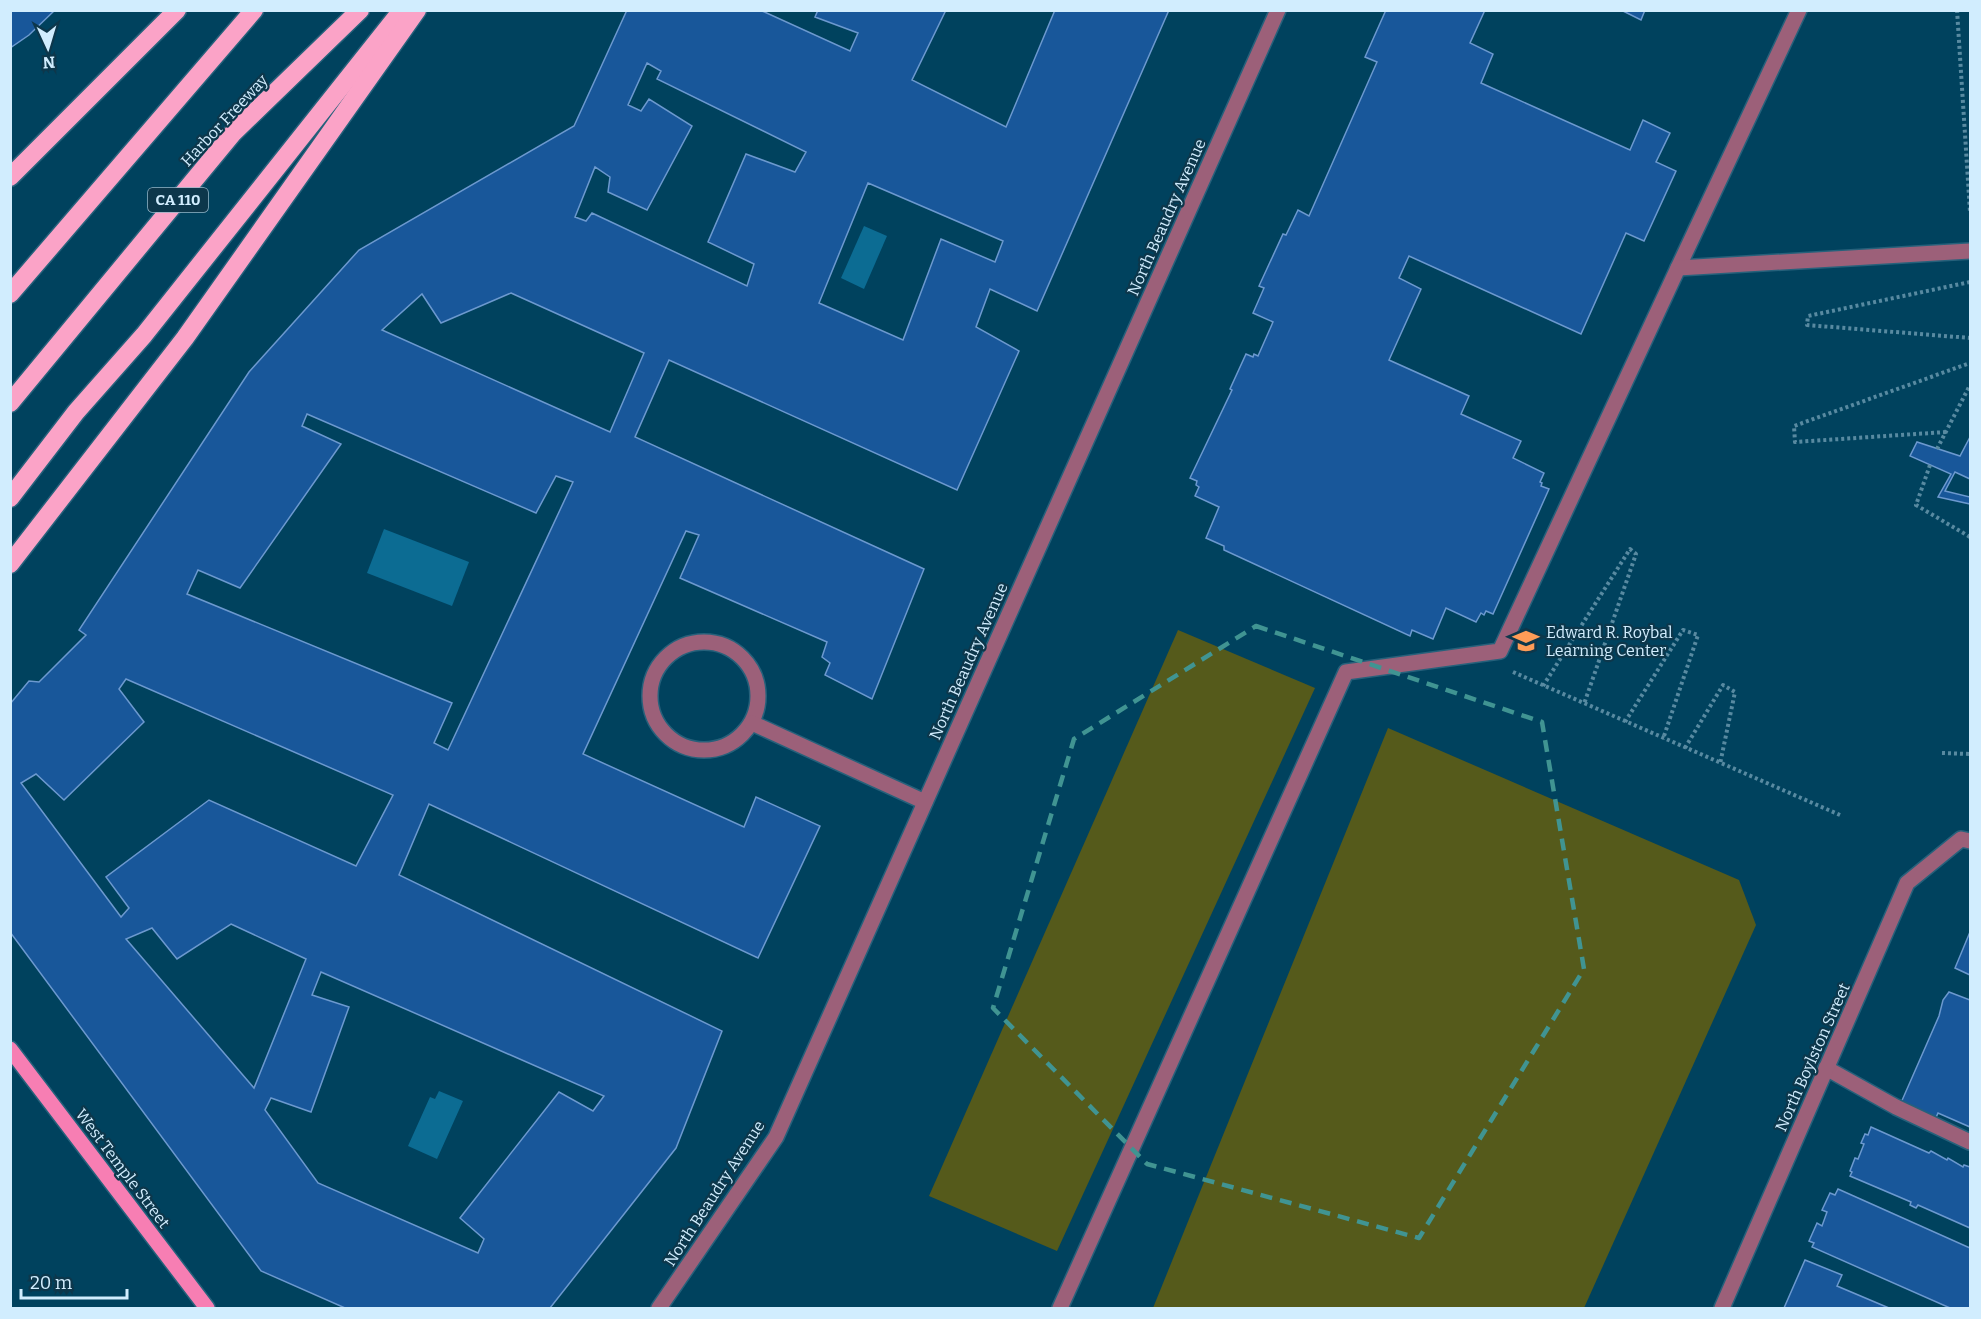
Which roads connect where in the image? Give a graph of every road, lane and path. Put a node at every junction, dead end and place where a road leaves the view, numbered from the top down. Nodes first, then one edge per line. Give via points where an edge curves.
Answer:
1 (177, 10) edge
2 (254, 10) edge
3 (360, 10) edge
4 (402, 10) edge
5 (417, 10) edge
6 (1278, 10) edge
7 (1799, 10) edge
8 (1957, 10) edge
9 (10, 177) edge
10 (1971, 212) edge
11 (1971, 251) edge
12 (1678, 268) junction
13 (1971, 282) edge
14 (10, 294) edge
15 (1971, 338) edge
16 (1971, 363) edge
17 (1971, 385) edge
18 (10, 403) edge
19 (1946, 432) junction
20 (1937, 448) dead end
21 (1930, 465) dead end
22 (10, 498) edge
23 (1971, 537) edge
24 (10, 564) edge
25 (1543, 687) dead end
26 (1553, 691) dead end
27 (1584, 704) junction
28 (1624, 722) junction
29 (752, 723) junction
30 (1663, 739) junction
31 (1685, 748) junction
32 (1942, 753) dead end
33 (1971, 754) edge
34 (1720, 764) junction
35 (925, 802) junction
36 (1840, 815) dead end
37 (1966, 840) edge
38 (10, 1049) edge
39 (1826, 1068) junction
40 (1971, 1142) edge
41 (207, 1308) edge
42 (659, 1308) edge
43 (1060, 1308) edge
44 (1722, 1308) edge

1 - 9 highway
2 - 14 highway
3 - 18 highway, Harbor Freeway / CA 110 via 234,134
4 - 22 highway
5 - 24 highway via 186,338
6 - 35 street, North Beaudry Avenue
7 - 12 street
8 - 10 path
11 - 12 street
12 - 43 street via 1500,651 1346,672
13 - 15 path via 1808,316 1807,325
16 - 19 path via 1794,426 1795,442
17 - 19 path
19 - 20 path
21 - 23 path via 1916,505
25 - 27 path via 1630,549 1636,554
26 - 27 path
27 - 28 path
28 - 30 path
28 - 30 path via 1683,630 1698,635
29 - 29 street via 758,705 752,669 724,645 687,644 658,666 649,701 663,733 676,744 692,750 727,747
29 - 35 street
30 - 31 path
31 - 34 path
31 - 34 path via 1724,685 1735,692
32 - 33 path
34 - 36 path
35 - 42 street, North Beaudry Avenue via 776,1137
37 - 39 street, North Boylston Street via 1907,883
38 - 41 main road, West Temple Street
39 - 40 street
39 - 44 street, North Boylston Street

